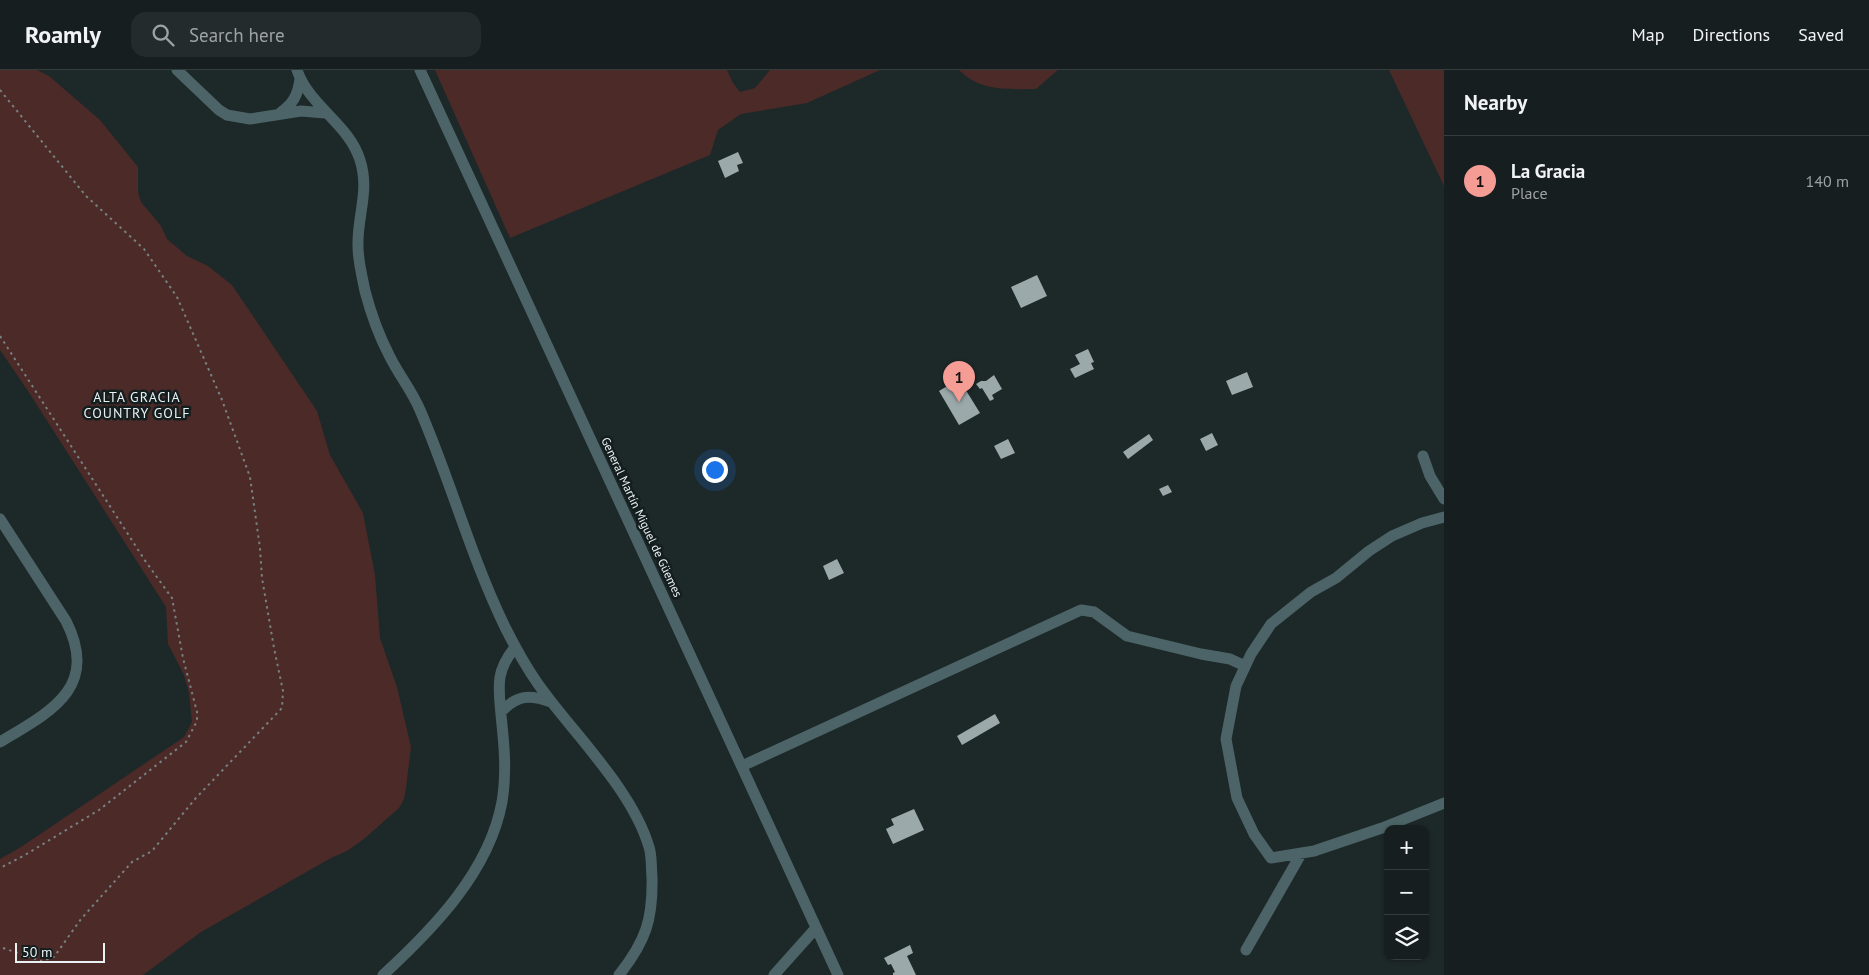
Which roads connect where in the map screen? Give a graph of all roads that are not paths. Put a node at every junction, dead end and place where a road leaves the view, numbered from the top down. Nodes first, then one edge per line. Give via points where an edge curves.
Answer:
1 (177, 70) edge
2 (420, 70) edge
3 (298, 74) edge
4 (325, 113) junction
5 (278, 114) junction
6 (1423, 456) dead end
7 (1444, 499) edge
8 (1444, 518) edge
9 (0, 519) edge
10 (516, 647) junction
11 (1245, 666) junction
12 (551, 702) junction
13 (501, 712) junction
14 (0, 742) edge
15 (742, 766) junction
16 (1444, 803) edge
17 (1300, 854) junction
18 (816, 928) junction
19 (1246, 950) dead end
20 (383, 975) edge
21 (619, 975) edge
22 (774, 975) edge
23 (838, 975) edge

1 - 5 street via 227,115 250,118
2 - 15 street, General Martín Miguel de Güemes
3 - 4 street
3 - 5 street via 299,91 289,106
4 - 5 street via 301,111
4 - 10 street via 344,132 360,160 364,197 358,244 360,268 372,317 390,358 419,408 490,597
6 - 7 street
8 - 11 street via 1392,536 1336,578 1311,592 1271,624
9 - 14 street via 66,621 77,650 76,670 63,699
10 - 12 street
10 - 13 street via 505,661 500,676
11 - 15 street via 1230,658 1127,636 1094,612 1081,610
11 - 17 street via 1236,686 1226,739 1237,798 1254,834 1271,858
12 - 13 street via 522,697
12 - 21 street via 620,790 649,847 650,916 630,962
13 - 20 street via 504,750 502,801 496,826 462,888 427,931
15 - 18 street, General Martín Miguel de Güemes
16 - 17 street via 1382,828
17 - 19 street
18 - 22 street
18 - 23 street, General Martín Miguel de Güemes

